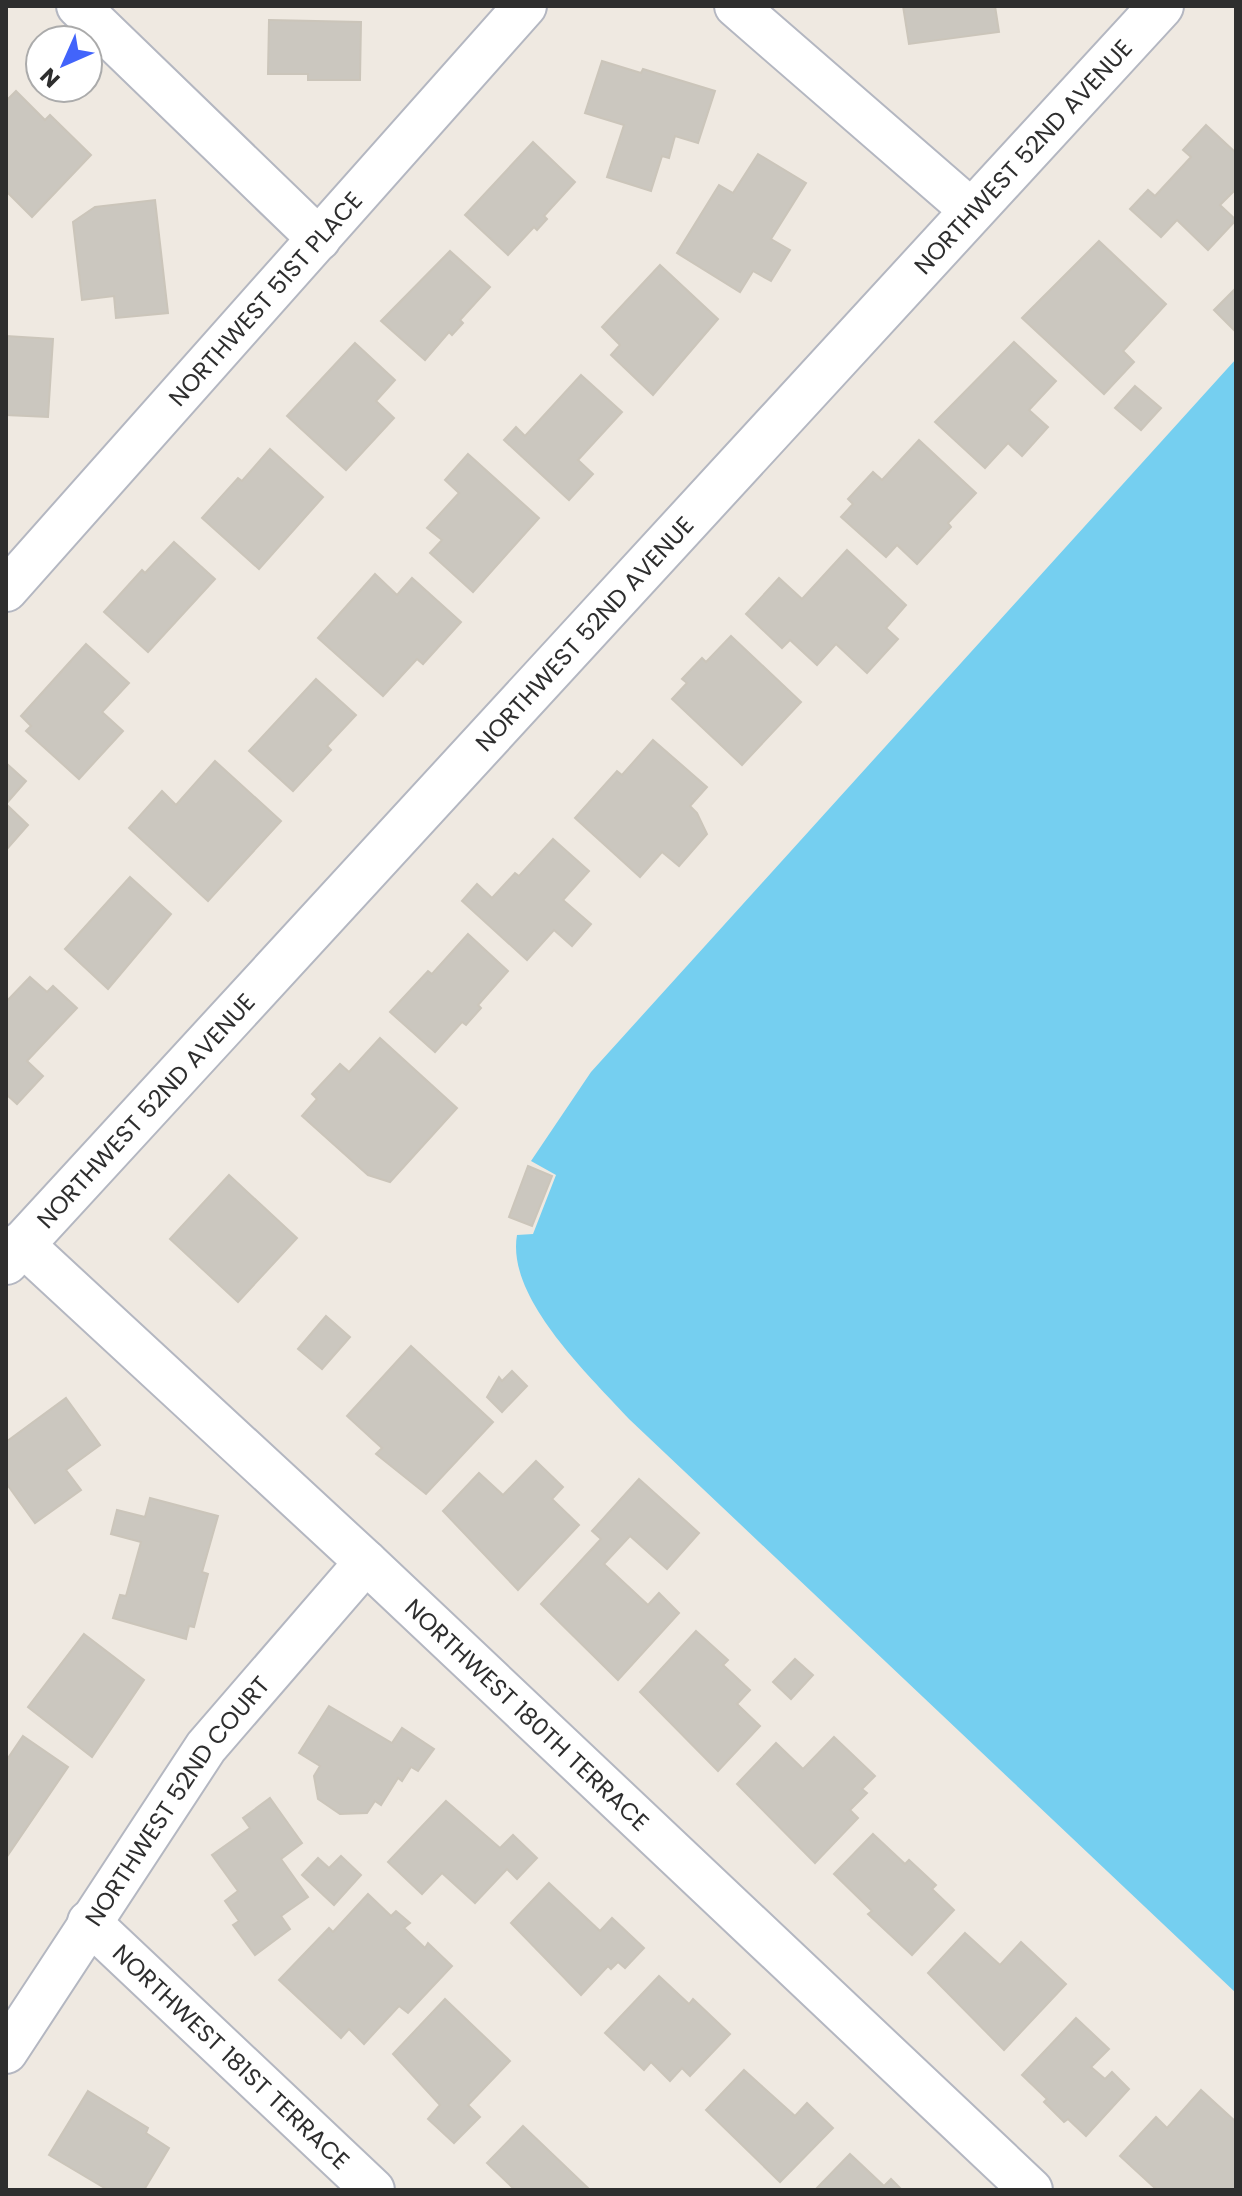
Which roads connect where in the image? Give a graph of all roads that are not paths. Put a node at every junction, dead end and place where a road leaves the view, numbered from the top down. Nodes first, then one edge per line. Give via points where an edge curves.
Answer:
1 (78, 6) edge
2 (525, 6) edge
3 (736, 6) edge
4 (1161, 6) edge
5 (972, 211) junction
6 (319, 239) junction
7 (8, 583) edge
8 (13, 1252) edge
9 (366, 1562) junction
10 (89, 1922) junction
11 (6, 2052) edge
12 (373, 2190) edge
13 (1031, 2190) edge

1 - 6 street
2 - 6 street, NORTHWEST 51ST PLACE
3 - 5 street
4 - 5 street, NORTHWEST 52ND AVENUE
5 - 8 street, NORTHWEST 52ND AVENUE
6 - 7 street, NORTHWEST 51ST PLACE
8 - 9 street, NORTHWEST 180TH TERRACE
9 - 10 street, NORTHWEST 52ND COURT via 206,1747
9 - 13 street, NORTHWEST 180TH TERRACE
10 - 11 street, NORTHWEST 52ND COURT
10 - 12 street, NORTHWEST 181ST TERRACE

